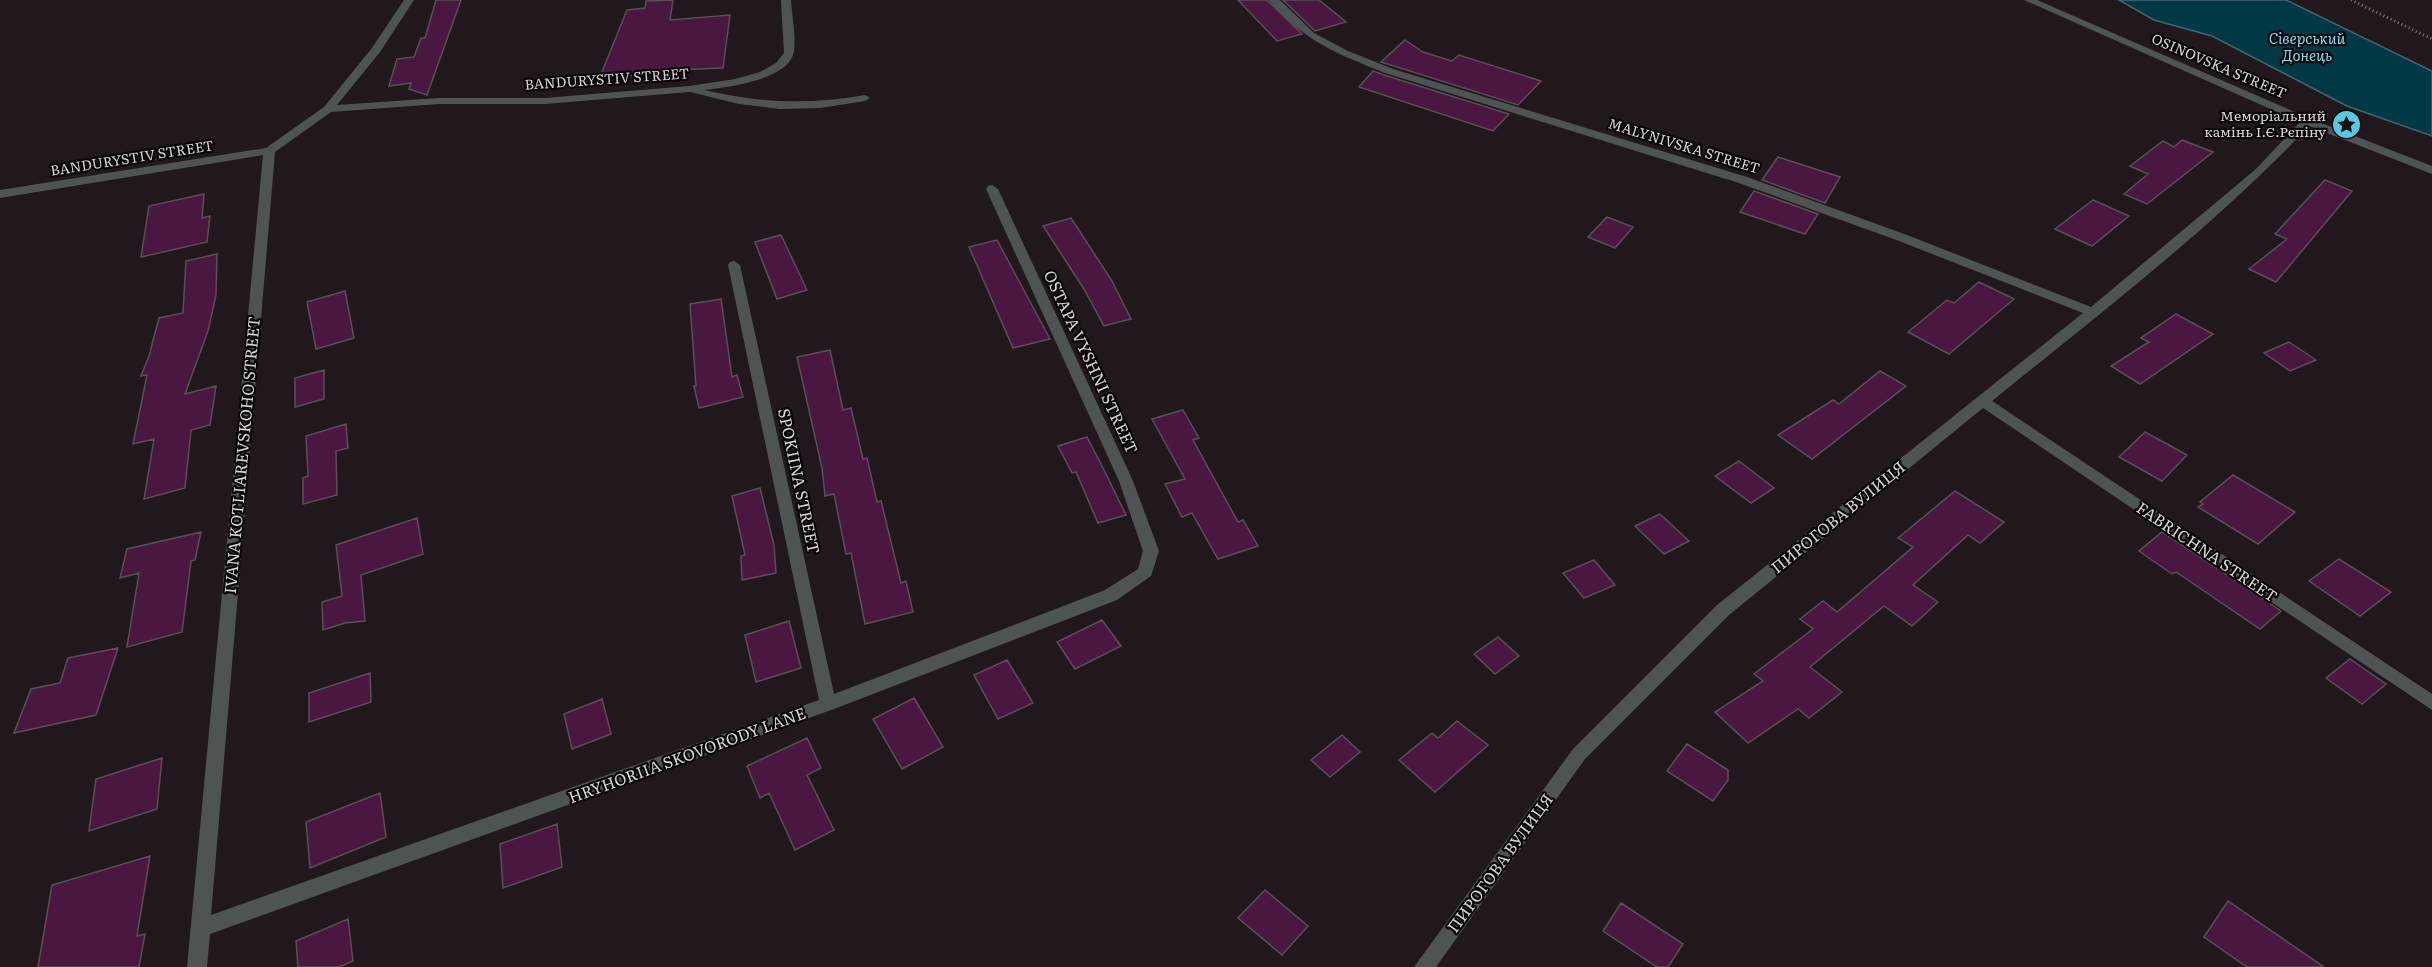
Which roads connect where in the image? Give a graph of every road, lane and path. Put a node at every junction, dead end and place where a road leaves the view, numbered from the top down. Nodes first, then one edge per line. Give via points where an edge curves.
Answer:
1 (409, 0) edge
2 (786, 0) edge
3 (1274, 0) edge
4 (2029, 0) edge
5 (2351, 0) edge
6 (2432, 39) edge
7 (689, 89) junction
8 (865, 98) dead end
9 (328, 109) junction
10 (2307, 121) junction
11 (269, 151) junction
12 (2432, 170) edge
13 (992, 189) dead end
14 (0, 194) edge
15 (734, 266) dead end
16 (2093, 312) junction
17 (1982, 401) junction
18 (1151, 551) joint
19 (2432, 703) edge
20 (828, 704) junction
21 (201, 928) junction
22 (197, 967) edge
23 (1424, 967) edge

1 - 9 street via 376,50
2 - 7 street, BANDURYSTIV STREET via 789,53 780,65 736,82
3 - 16 street, MALYNIVSKA STREET via 1310,35 1344,53 1743,180
4 - 10 street, OSINOVSKA STREET
5 - 6 path
7 - 8 street via 748,104 800,108
7 - 9 street, BANDURYSTIV STREET via 545,101 439,101
9 - 11 street
10 - 12 street, OSINOVSKA STREET
10 - 16 street, ПИРОГОВА ВУЛИЦЯ via 2260,171
11 - 14 street, BANDURYSTIV STREET
11 - 21 street, IVANA KOTLIAREVSKOHO STREET
13 - 18 street, OSTAPA VYSHNI STREET via 1125,481
15 - 20 street, SPOKIINA STREET
16 - 17 street, ПИРОГОВА ВУЛИЦЯ
17 - 19 street, FABRICHNA STREET
17 - 23 street, ПИРОГОВА ВУЛИЦЯ via 1724,610 1588,745
18 - 20 street, HRYHORIIA SKOVORODY LANE via 1145,572 1111,595
20 - 21 street, HRYHORIIA SKOVORODY LANE
21 - 22 street, IVANA KOTLIAREVSKOHO STREET

